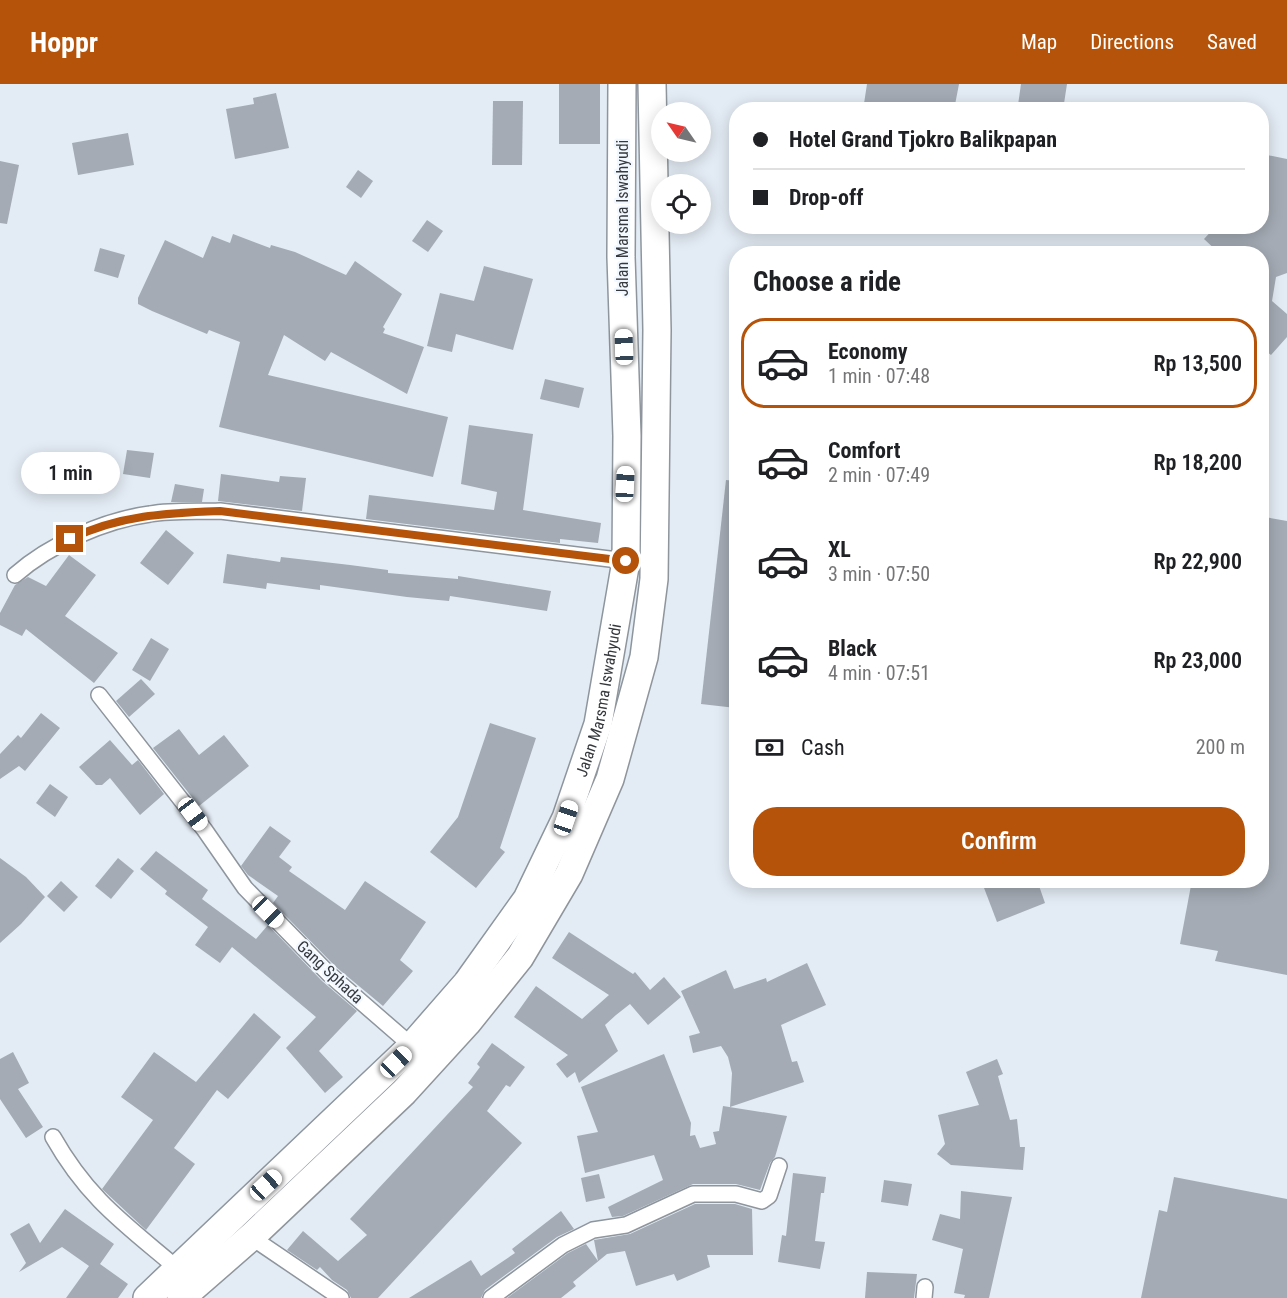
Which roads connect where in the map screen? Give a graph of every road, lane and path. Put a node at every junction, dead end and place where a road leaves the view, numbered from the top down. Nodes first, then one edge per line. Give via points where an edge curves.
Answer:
1 (622, 84) edge
2 (652, 84) edge
3 (626, 561) junction
4 (15, 575) dead end
5 (99, 695) dead end
6 (412, 1046) junction
7 (53, 1137) dead end
8 (779, 1166) dead end
9 (251, 1238) junction
10 (178, 1269) junction
11 (147, 1298) edge
12 (181, 1298) edge
13 (341, 1298) edge
14 (491, 1298) edge

1 - 3 highway, Jalan Marsma Iswahyudi
2 - 9 highway, Jalan Marsma Iswahyudi via 657,330 654,579 644,657 610,779 568,874 520,957 404,1092
3 - 4 street via 220,511 172,512 139,516 82,533 49,550
3 - 6 highway, Jalan Marsma Iswahyudi via 597,724 566,818 527,899 467,983
5 - 6 street, Gang Sphada via 245,888 329,974
6 - 10 highway, Jalan Marsma Iswahyudi
7 - 10 street via 88,1191
8 - 14 street via 769,1196 762,1201 736,1194 693,1194 626,1225 593,1230 563,1245
9 - 12 highway, Jalan Marsma Iswahyudi
9 - 13 street
10 - 11 highway, Jalan Marsma Iswahyudi

